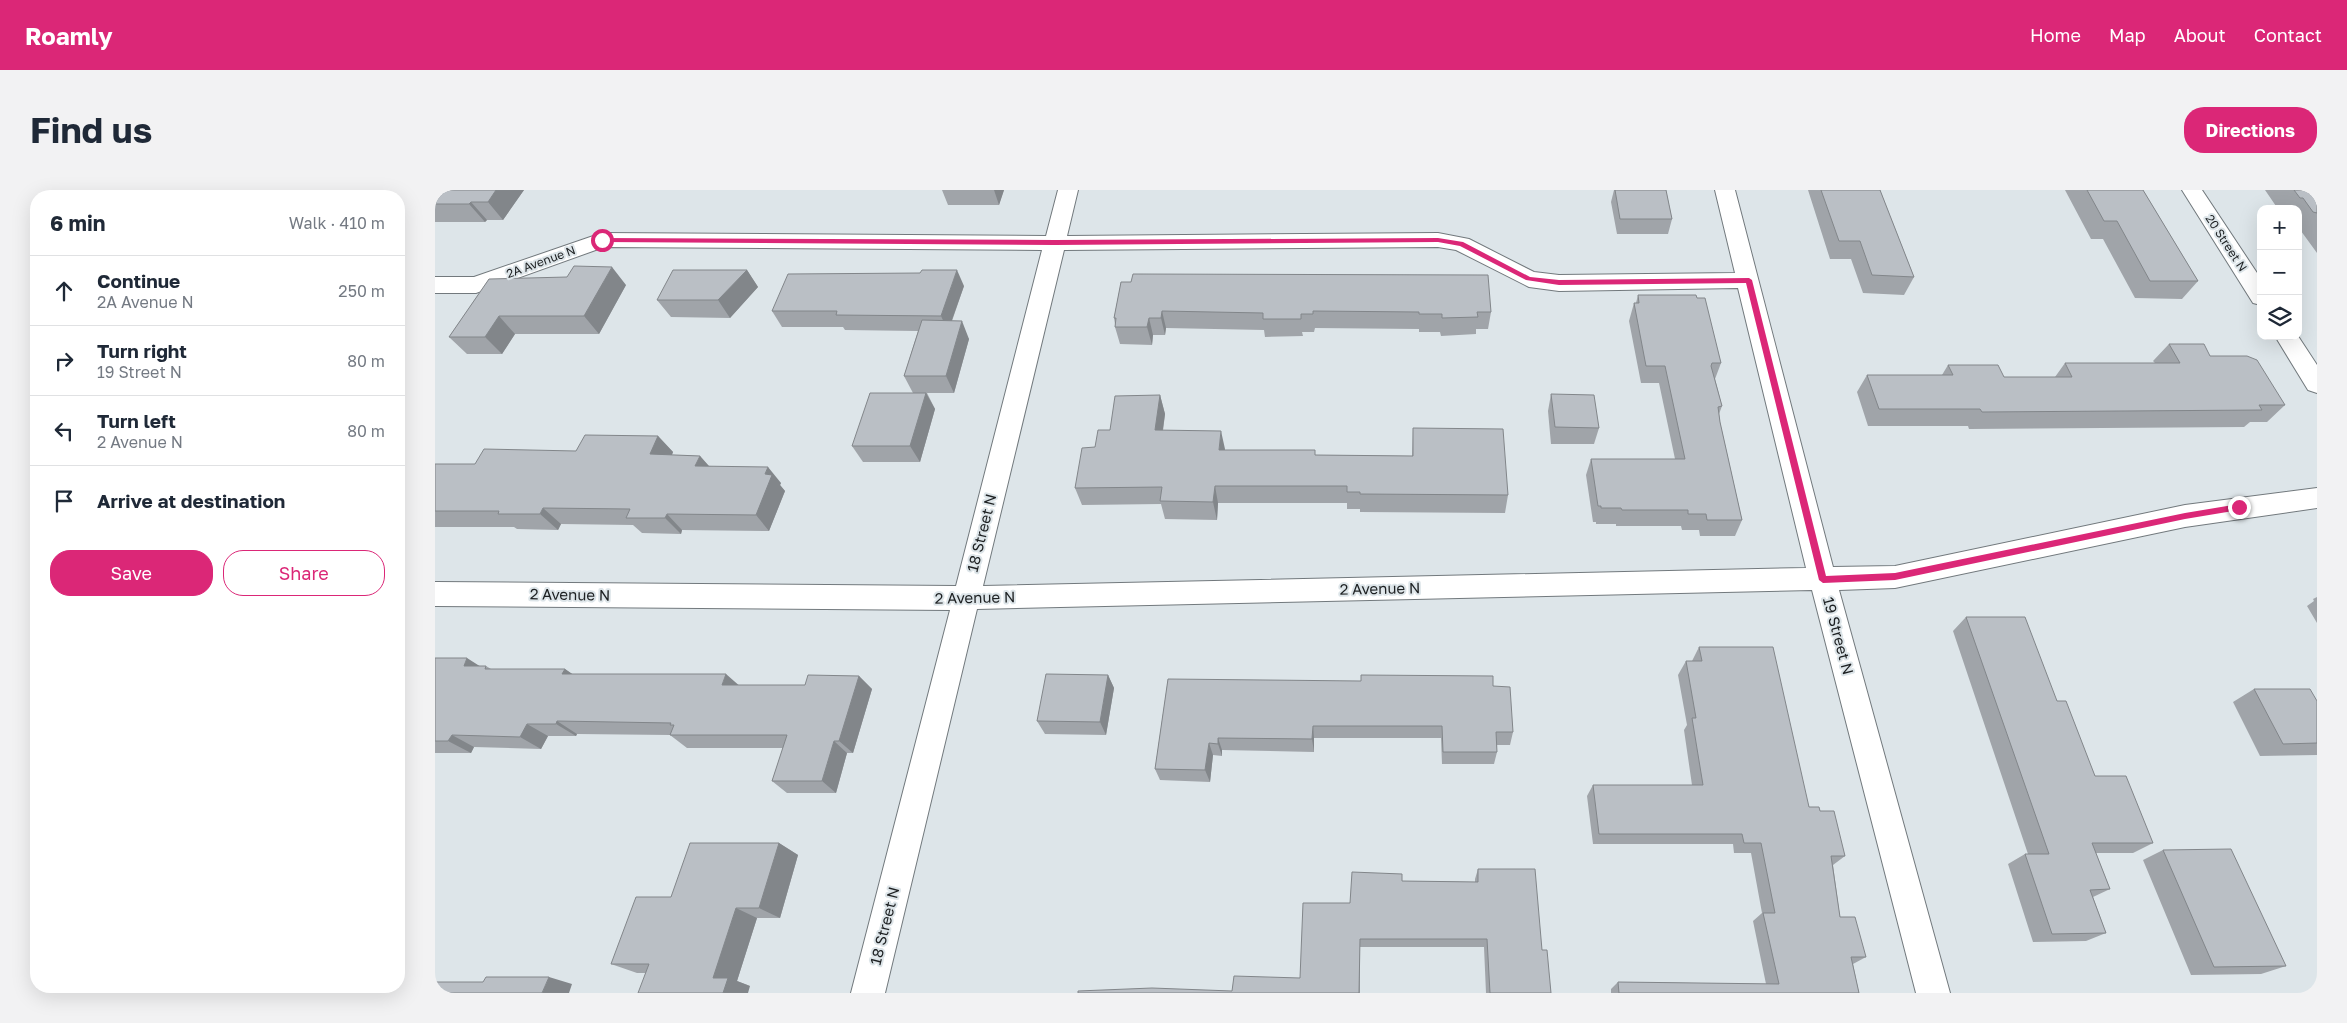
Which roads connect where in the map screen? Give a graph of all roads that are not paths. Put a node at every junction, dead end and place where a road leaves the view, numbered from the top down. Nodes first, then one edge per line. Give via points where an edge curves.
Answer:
1 (1068, 190) edge
2 (1725, 190) edge
3 (2192, 190) edge
4 (1055, 243) junction
5 (1749, 280) junction
6 (435, 285) edge
7 (2260, 295) edge
8 (2289, 340) edge
9 (2317, 384) edge
10 (2317, 498) edge
11 (1823, 580) junction
12 (435, 594) edge
13 (966, 598) junction
14 (868, 993) edge
15 (1933, 993) edge

1 - 4 street, 18 Street N
2 - 5 street, 19 Street N
3 - 7 street, 20 Street N
4 - 5 street, 2A Avenue N via 1438,240 1461,244 1529,279 1551,282
4 - 6 street, 2A Avenue N via 602,240 476,285
4 - 13 street, 18 Street N
5 - 11 street, 19 Street N
8 - 9 street
10 - 11 street, 2 Avenue N via 2185,516 1895,577
11 - 13 street, 2 Avenue N
11 - 15 street, 19 Street N
12 - 13 street, 2 Avenue N
13 - 14 street, 18 Street N

